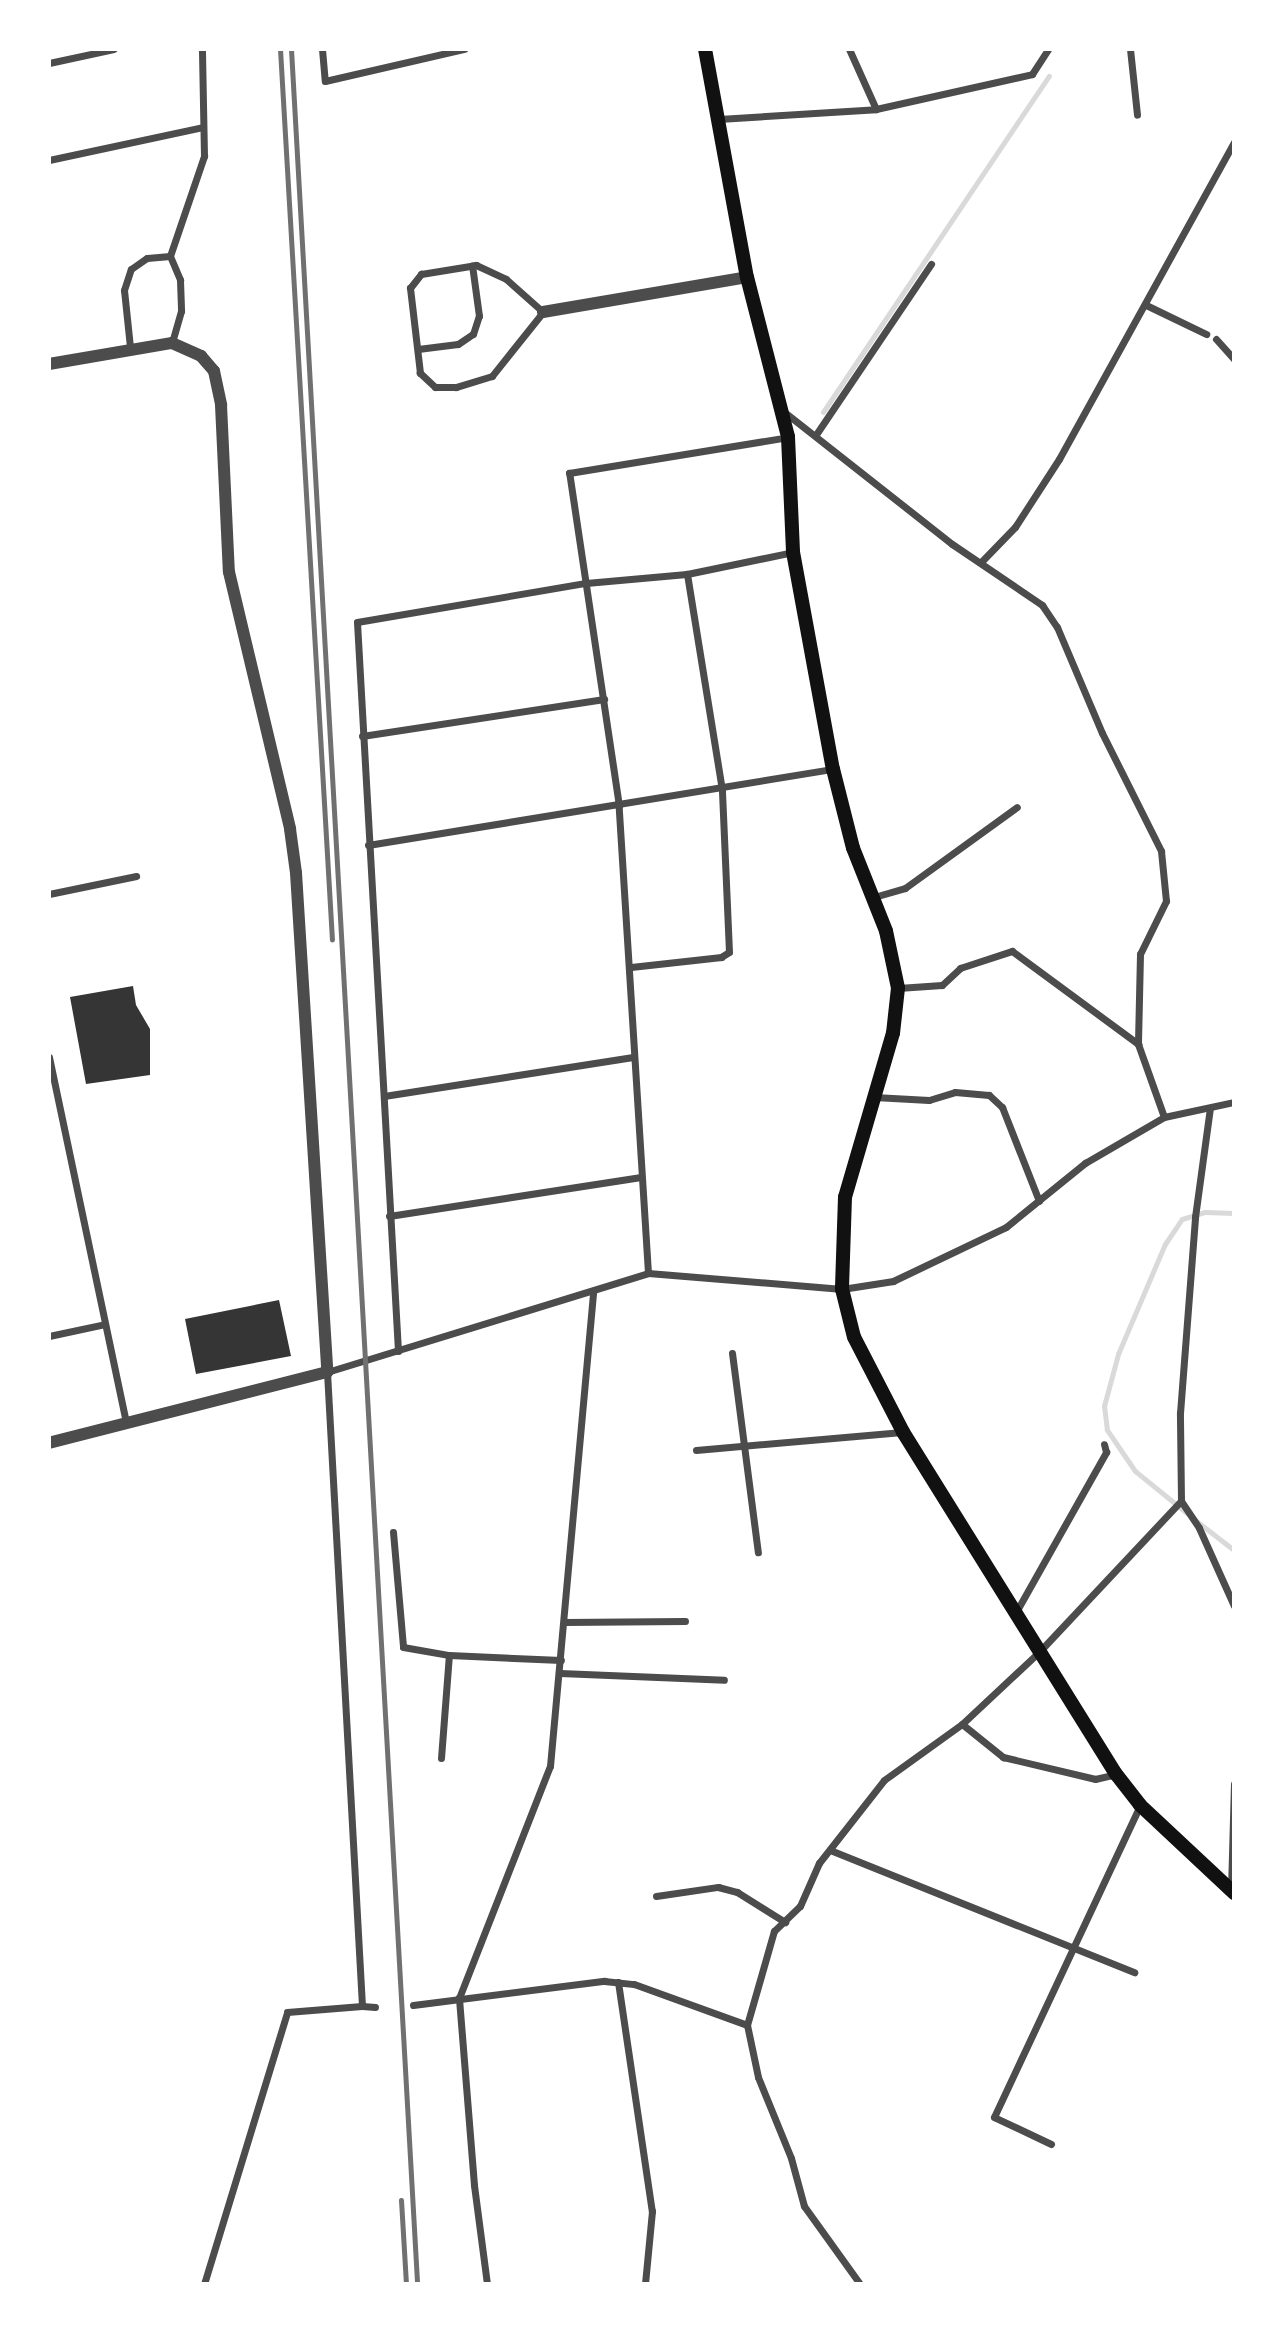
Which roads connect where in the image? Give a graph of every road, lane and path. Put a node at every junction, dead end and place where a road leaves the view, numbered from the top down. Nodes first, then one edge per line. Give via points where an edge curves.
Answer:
1 (114, 49) edge
2 (202, 49) edge
3 (322, 49) edge
4 (464, 49) edge
5 (705, 49) edge
6 (849, 49) edge
7 (1048, 49) edge
8 (1130, 49) edge
9 (49, 63) edge
10 (876, 109) junction
11 (1137, 115) dead end
12 (719, 118) junction
13 (203, 127) junction
14 (1234, 142) edge
15 (49, 160) edge
16 (170, 256) junction
17 (931, 264) dead end
18 (472, 265) junction
19 (747, 277) junction
20 (1146, 305) junction
21 (543, 312) junction
22 (1206, 334) dead end
23 (1216, 339) dead end
24 (172, 343) junction
25 (130, 347) junction
26 (418, 349) junction
27 (1234, 359) edge
28 (49, 364) edge
29 (783, 411) junction
30 (817, 433) junction
31 (788, 437) junction
32 (793, 552) junction
33 (982, 561) junction
34 (687, 574) junction
35 (586, 583) junction
36 (604, 699) junction
37 (362, 736) junction
38 (833, 769) junction
39 (722, 790) junction
40 (619, 806) junction
41 (1017, 807) dead end
42 (368, 845) junction
43 (136, 876) dead end
44 (49, 894) edge
45 (874, 897) junction
46 (631, 967) junction
47 (898, 988) junction
48 (1138, 1044) junction
49 (633, 1057) junction
50 (49, 1058) edge
51 (384, 1096) junction
52 (874, 1097) junction
53 (1234, 1102) edge
54 (1210, 1108) junction
55 (1164, 1116) junction
56 (641, 1177) junction
57 (1039, 1200) junction
58 (389, 1216) junction
59 (648, 1273) junction
60 (842, 1289) junction
61 (593, 1291) junction
62 (105, 1324) junction
63 (49, 1336) edge
64 (398, 1351) junction
65 (732, 1353) dead end
66 (327, 1372) junction
67 (126, 1422) junction
68 (903, 1432) junction
69 (49, 1443) edge
70 (1104, 1444) dead end
71 (745, 1446) junction
72 (696, 1450) dead end
73 (1181, 1501) junction
74 (393, 1532) dead end
75 (758, 1552) dead end
76 (1234, 1606) edge
77 (1015, 1614) junction
78 (685, 1620) dead end
79 (565, 1622) junction
80 (1039, 1652) junction
81 (449, 1655) junction
82 (561, 1660) junction
83 (560, 1673) junction
84 (724, 1680) dead end
85 (962, 1724) junction
86 (441, 1758) dead end
87 (1116, 1774) junction
88 (1234, 1784) edge
89 (1140, 1805) junction
90 (830, 1850) junction
91 (1233, 1892) edge
92 (656, 1896) dead end
93 (785, 1922) junction
94 (1074, 1947) junction
95 (1134, 1972) dead end
96 (618, 1982) junction
97 (459, 1998) junction
98 (413, 2005) dead end
99 (362, 2006) junction
100 (375, 2007) dead end
101 (747, 2025) junction
102 (1051, 2144) dead end
103 (204, 2284) edge
104 (487, 2284) edge
105 (645, 2284) edge
106 (860, 2284) edge

1 - 9 street
2 - 13 street
3 - 4 street via 326,81
5 - 12 main road
6 - 10 street
7 - 10 street via 1032,74
8 - 11 street
10 - 12 street
12 - 19 main road
13 - 15 street
13 - 16 street via 204,156
14 - 20 street
16 - 24 street via 177,264 181,301
16 - 25 street via 147,258 131,269 124,290
17 - 30 street
18 - 21 street via 492,270
18 - 26 street via 479,316 473,334 457,344
18 - 26 street via 421,274 413,280
19 - 21 street
19 - 29 main road
20 - 22 street
20 - 33 street via 1059,459 1015,527
21 - 26 street via 492,376 477,383 435,387 420,373
23 - 27 street
24 - 25 street
24 - 66 street via 201,356 214,371 221,405 229,572 290,829
25 - 28 street
29 - 30 street
29 - 31 main road
30 - 33 street via 952,544
31 - 32 main road
31 - 35 street via 569,472
32 - 34 street
32 - 38 main road
33 - 48 street via 1042,605 1057,627 1102,733 1161,851 1166,901 1140,954
34 - 35 street
34 - 39 street
35 - 36 street
35 - 37 street via 357,622
36 - 37 street
36 - 40 street
37 - 42 street
38 - 39 street
38 - 45 main road via 853,848
39 - 40 street
39 - 46 street via 729,952 721,957
40 - 42 street
40 - 46 street
41 - 45 street via 905,888
42 - 51 street
43 - 44 street
45 - 47 main road
46 - 49 street
47 - 48 street via 942,985 960,968 1012,951
47 - 52 main road via 893,1033
48 - 55 street
49 - 51 street
49 - 56 street
50 - 62 street
51 - 58 street
52 - 57 street via 917,1101 955,1092 989,1095 1002,1107
52 - 60 main road via 845,1197
53 - 54 street
54 - 55 street
54 - 73 street via 1195,1217 1180,1413
55 - 57 street via 1085,1164
56 - 58 street
56 - 59 street
57 - 60 street via 1006,1227 943,1260 893,1281
58 - 64 street
59 - 60 street
59 - 61 street
60 - 68 main road via 854,1337
61 - 64 street
61 - 79 street
62 - 63 street
62 - 67 street
64 - 66 street
65 - 71 street
66 - 67 street
66 - 99 street
67 - 69 street
68 - 71 street
68 - 77 main road
70 - 77 street via 1106,1452
71 - 72 street
71 - 75 street
73 - 76 street via 1199,1528
73 - 80 street
74 - 81 street via 403,1647
77 - 80 main road
78 - 79 street
79 - 82 street
80 - 85 street
80 - 87 main road
81 - 82 street
81 - 86 street
82 - 83 street
83 - 84 street
83 - 97 street via 550,1766 540,1800
85 - 87 street via 1003,1757 1095,1779
85 - 90 street via 884,1780
87 - 89 main road
88 - 91 street
89 - 91 main road
89 - 94 street
90 - 93 street via 800,1906
90 - 94 street
92 - 93 street via 718,1887 737,1892
93 - 101 street via 774,1931
94 - 95 street
94 - 102 street via 994,2117
96 - 97 street
96 - 101 street
96 - 105 street via 653,2211
97 - 98 street
97 - 104 street
99 - 100 street
99 - 103 street via 287,2012
101 - 106 street via 758,2077 791,2158 804,2206

